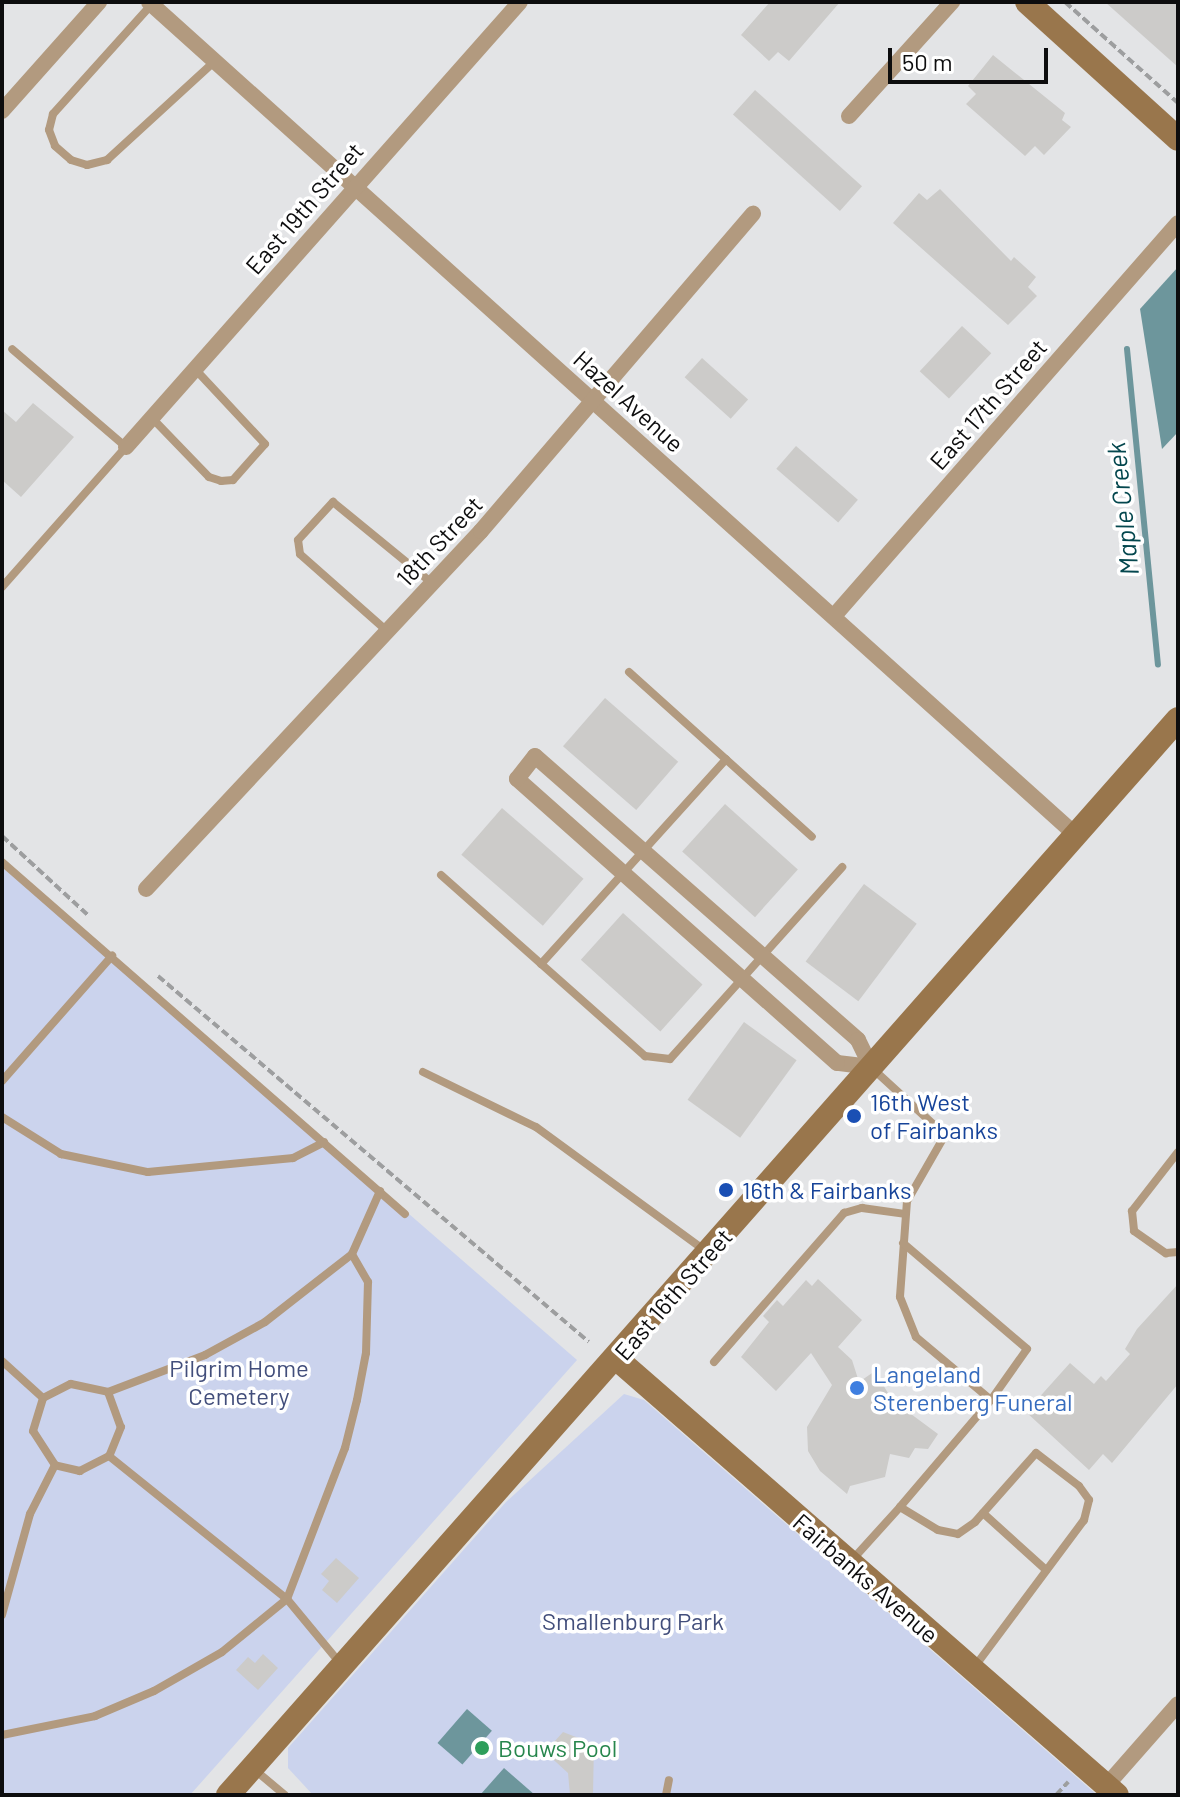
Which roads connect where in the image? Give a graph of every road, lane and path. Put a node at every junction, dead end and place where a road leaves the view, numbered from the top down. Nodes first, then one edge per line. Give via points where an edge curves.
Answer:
1 (99, 2) edge
2 (520, 2) edge
3 (952, 2) edge
4 (1027, 2) edge
5 (1065, 2) edge
6 (150, 3) edge
7 (215, 61) junction
8 (1178, 103) edge
9 (2, 111) edge
10 (849, 116) dead end
11 (1178, 139) edge
12 (354, 187) junction
13 (753, 214) dead end
14 (1178, 223) edge
15 (12, 349) dead end
16 (195, 368) junction
17 (595, 403) junction
18 (151, 418) junction
19 (126, 447) junction
20 (432, 583) junction
21 (2, 587) edge
22 (834, 616) junction
23 (387, 631) junction
24 (629, 672) dead end
25 (1178, 719) edge
26 (726, 759) junction
27 (2, 836) edge
28 (1077, 836) junction
29 (812, 837) dead end
30 (645, 852) junction
31 (2, 862) edge
32 (842, 867) dead end
33 (625, 874) junction
34 (441, 875) dead end
35 (146, 889) dead end
36 (92, 918) dead end
37 (763, 955) junction
38 (112, 956) junction
39 (541, 964) junction
40 (151, 970) dead end
41 (743, 979) junction
42 (871, 1067) junction
43 (423, 1072) dead end
44 (2, 1081) edge
45 (2, 1117) edge
46 (324, 1142) junction
47 (1178, 1152) edge
48 (380, 1191) junction
49 (405, 1214) dead end
50 (905, 1214) junction
51 (903, 1243) junction
52 (1178, 1252) edge
53 (708, 1253) junction
54 (352, 1254) junction
55 (589, 1342) dead end
56 (617, 1359) junction
57 (2, 1361) edge
58 (714, 1362) dead end
59 (108, 1392) junction
60 (43, 1398) junction
61 (991, 1400) junction
62 (109, 1456) junction
63 (55, 1465) junction
64 (900, 1507) junction
65 (983, 1513) junction
66 (849, 1564) junction
67 (1046, 1570) junction
68 (287, 1599) junction
69 (2, 1615) edge
70 (343, 1667) junction
71 (972, 1670) junction
72 (1178, 1704) edge
73 (2, 1735) edge
74 (252, 1767) junction
75 (669, 1780) dead end
76 (1112, 1790) edge
77 (228, 1795) edge
78 (285, 1795) edge
79 (666, 1795) edge

1 - 9 street
2 - 12 street, East 19th Street
3 - 10 street
4 - 11 main road
5 - 8 path
6 - 7 street, Hazel Avenue
6 - 7 lane via 53,114 52,138 71,160 87,165 107,160
7 - 12 street, Hazel Avenue
12 - 16 street, East 19th Street
12 - 17 street, Hazel Avenue
13 - 17 street, 18th Street
14 - 22 street, East 17th Street
15 - 19 lane
16 - 18 street, East 19th Street
16 - 18 lane via 265,444 233,480 221,481 209,477
17 - 20 street, 18th Street
17 - 22 street, Hazel Avenue
18 - 19 street, East 19th Street
19 - 21 lane
20 - 23 street, 18th Street
20 - 23 lane via 333,502 298,540 300,554
22 - 28 street, Hazel Avenue
23 - 35 street, 18th Street
24 - 26 lane
25 - 28 main road, East 16th Street
26 - 29 lane
26 - 30 lane
27 - 36 path
28 - 42 main road, East 16th Street
30 - 33 lane
30 - 33 street via 535,756 517,779
30 - 37 street
31 - 38 lane
32 - 37 lane
33 - 39 lane
33 - 41 street
34 - 39 lane
37 - 41 lane
37 - 42 street via 858,1040
38 - 44 lane
38 - 46 lane
39 - 41 lane via 645,1056 670,1059
40 - 55 path
41 - 42 street via 837,1063
42 - 50 lane via 945,1135 907,1201
42 - 53 main road, East 16th Street
43 - 53 lane via 536,1127
45 - 46 lane via 61,1154 148,1172 293,1158
46 - 48 lane
47 - 52 lane via 1132,1211 1134,1231 1166,1253
48 - 49 lane
48 - 54 lane
50 - 51 lane
50 - 58 lane via 862,1208 844,1213
51 - 61 lane via 900,1297 916,1337
51 - 61 lane via 1027,1349
53 - 56 main road, East 16th Street
54 - 59 lane via 265,1322 205,1355
54 - 68 lane via 368,1282 360,1384 345,1448
56 - 66 main road, Fairbanks Avenue
56 - 70 main road, East 16th Street
57 - 60 lane
59 - 60 lane via 71,1384
59 - 62 lane via 121,1427
60 - 63 lane via 33,1431
61 - 64 lane
62 - 63 lane via 80,1471
62 - 68 lane
63 - 69 lane via 30,1514
64 - 65 lane via 938,1530 958,1534
64 - 66 lane
65 - 67 lane
65 - 67 lane via 1036,1453 1079,1486 1089,1500 1084,1520
66 - 71 main road, Fairbanks Avenue
67 - 71 lane
68 - 70 lane
68 - 73 lane via 222,1652 154,1691 95,1716
70 - 74 main road, East 16th Street
71 - 76 main road, Fairbanks Avenue
72 - 76 street
74 - 77 main road, East 16th Street
74 - 78 lane
75 - 79 lane

